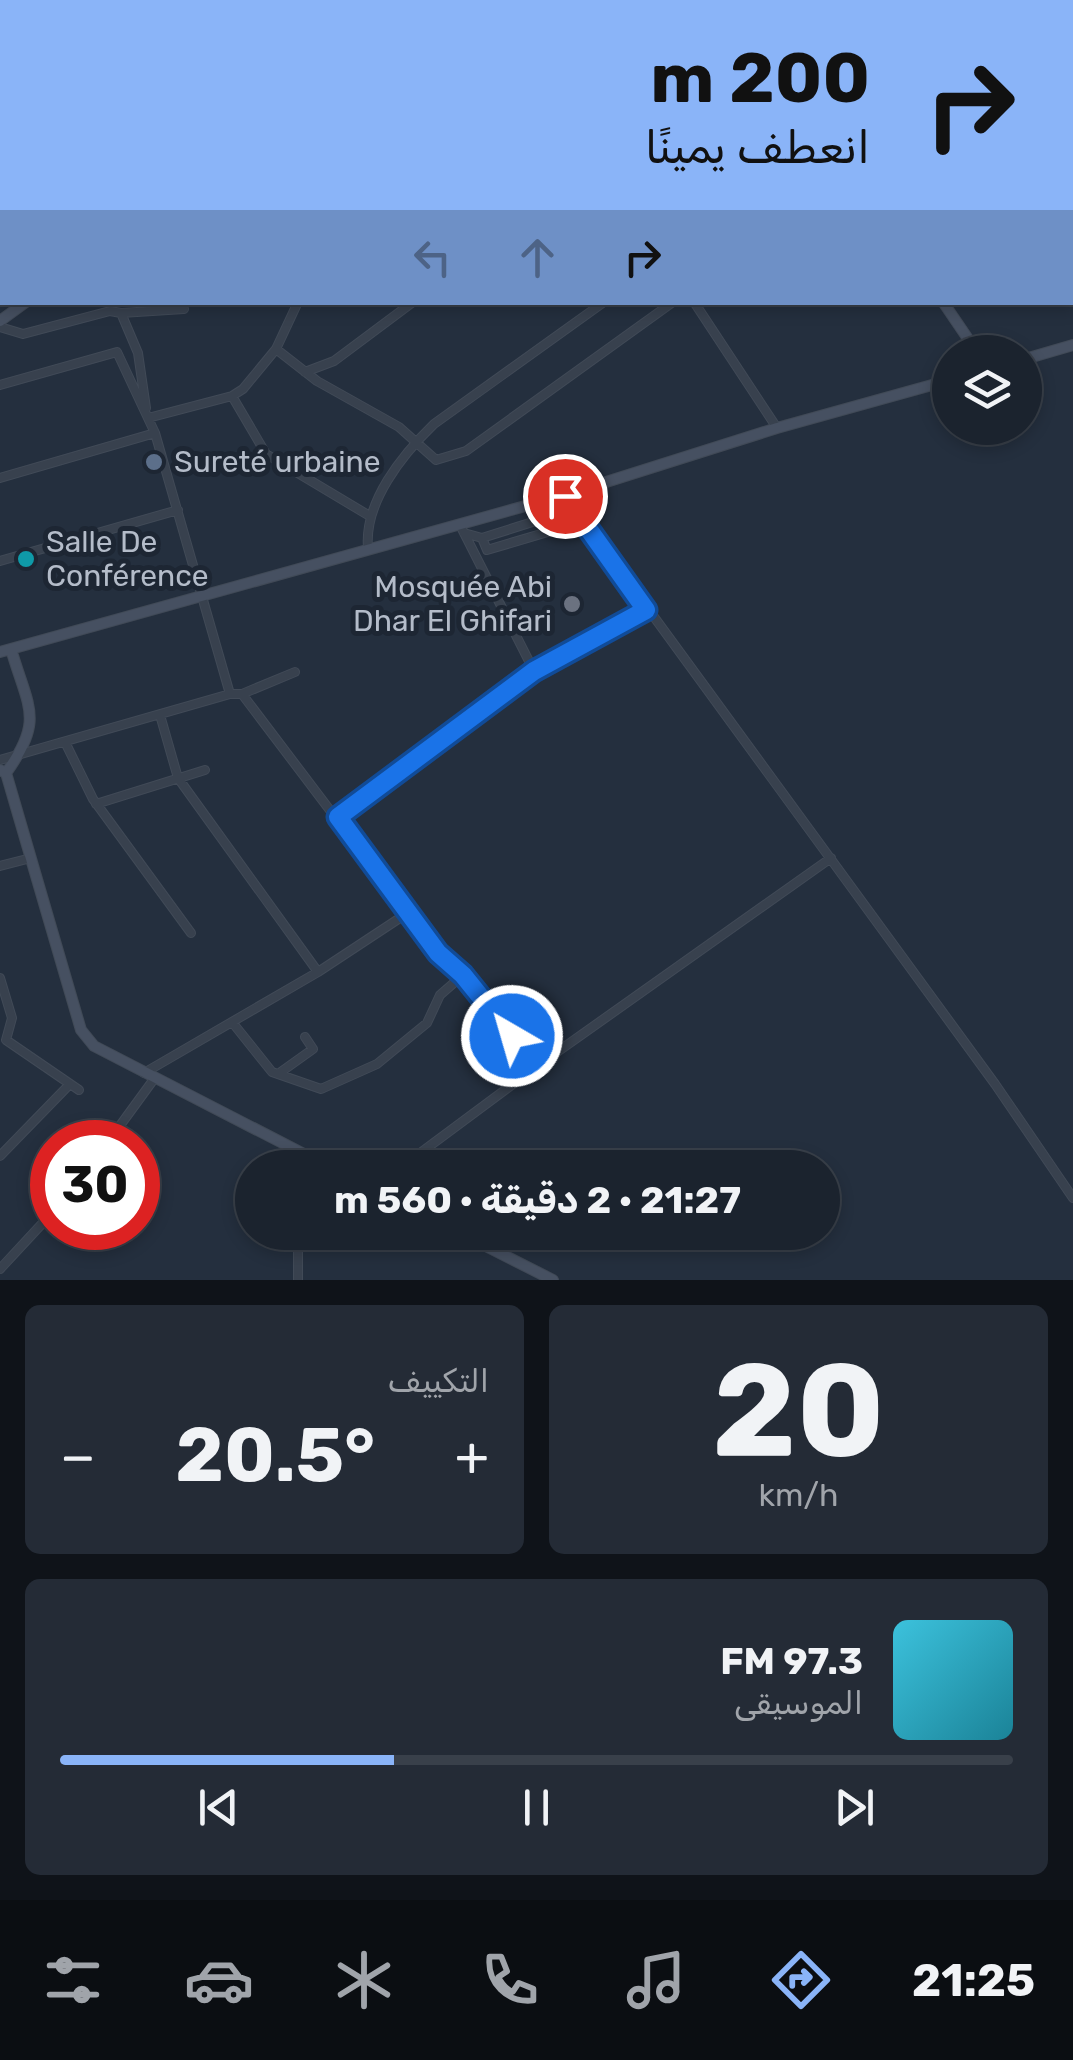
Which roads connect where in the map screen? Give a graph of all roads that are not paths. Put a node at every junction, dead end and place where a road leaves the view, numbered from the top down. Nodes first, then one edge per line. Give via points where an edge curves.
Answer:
1 (22, 305) edge
2 (297, 305) edge
3 (409, 305) edge
4 (600, 305) edge
5 (669, 305) edge
6 (696, 305) edge
7 (946, 305) edge
8 (184, 309) dead end
9 (121, 313) junction
10 (0, 324) edge
11 (966, 335) edge
12 (1073, 342) edge
13 (276, 348) junction
14 (1042, 355) edge
15 (305, 372) junction
16 (0, 385) edge
17 (932, 385) edge
18 (232, 396) junction
19 (148, 418) junction
20 (776, 428) junction
21 (155, 433) junction
22 (413, 444) junction
23 (0, 478) edge
24 (565, 496) junction
25 (178, 510) junction
26 (561, 514) junction
27 (368, 515) junction
28 (462, 529) junction
29 (482, 538) junction
30 (368, 548) junction
31 (0, 561) edge
32 (202, 594) junction
33 (646, 610) junction
34 (5, 650) edge
35 (534, 671) junction
36 (295, 672) dead end
37 (230, 694) junction
38 (242, 694) junction
39 (160, 715) junction
40 (65, 742) junction
41 (20, 754) junction
42 (0, 760) edge
43 (205, 770) dead end
44 (3, 771) edge
45 (178, 778) junction
46 (96, 804) junction
47 (338, 817) junction
48 (31, 858) junction
49 (831, 858) junction
50 (0, 866) edge
51 (409, 912) junction
52 (191, 933) dead end
53 (318, 972) junction
54 (463, 975) junction
55 (0, 978) edge
56 (232, 1022) junction
57 (306, 1037) dead end
58 (6, 1040) junction
59 (0, 1052) edge
60 (536, 1067) junction
61 (278, 1074) junction
62 (149, 1076) junction
63 (122, 1120) edge
64 (291, 1150) edge
65 (423, 1150) edge
66 (0, 1156) edge
67 (1073, 1198) edge
68 (30, 1236) edge
69 (298, 1250) edge
70 (494, 1250) edge
71 (0, 1269) edge
72 (298, 1280) edge
73 (553, 1280) edge

1 - 10 main road
2 - 13 street
3 - 15 street via 334,362
4 - 22 street
5 - 22 street via 466,451 436,460
6 - 20 street
7 - 11 main road
8 - 9 street
9 - 10 street via 110,310 23,334
9 - 19 street via 138,353
12 - 14 main road
13 - 15 street
13 - 18 street
15 - 22 street via 400,427
16 - 19 street via 112,350
17 - 20 main road
18 - 19 street
18 - 27 street via 266,454
19 - 21 street
20 - 24 main road
21 - 23 street
21 - 25 street
22 - 27 street
24 - 26 street
24 - 28 main road
24 - 33 street
25 - 31 street
25 - 32 street
26 - 29 street
26 - 29 street via 568,526 486,550
27 - 30 street
28 - 29 street
28 - 30 main road
28 - 35 street
30 - 32 main road
32 - 34 main road
32 - 37 street
33 - 35 street
33 - 49 street
34 - 41 main road via 32,723
35 - 47 street
36 - 38 street
37 - 38 street
37 - 39 street
38 - 47 street
39 - 40 street
39 - 45 street
40 - 41 street
40 - 46 street
41 - 42 street
41 - 44 main road
43 - 45 street
44 - 48 main road
45 - 46 street
45 - 53 street
46 - 52 street
47 - 51 street
48 - 50 street
48 - 62 main road via 81,1030 94,1046
49 - 60 street
49 - 67 street
51 - 53 street
51 - 54 street
53 - 56 street
54 - 60 street
54 - 61 street via 440,995 427,1024 377,1064 321,1088
55 - 58 street via 12,1018
56 - 61 street
56 - 62 street
57 - 61 street via 313,1049
58 - 59 street
58 - 66 street via 75,1087
60 - 65 street
62 - 63 street
62 - 64 main road
68 - 71 street
69 - 72 street
70 - 73 main road

